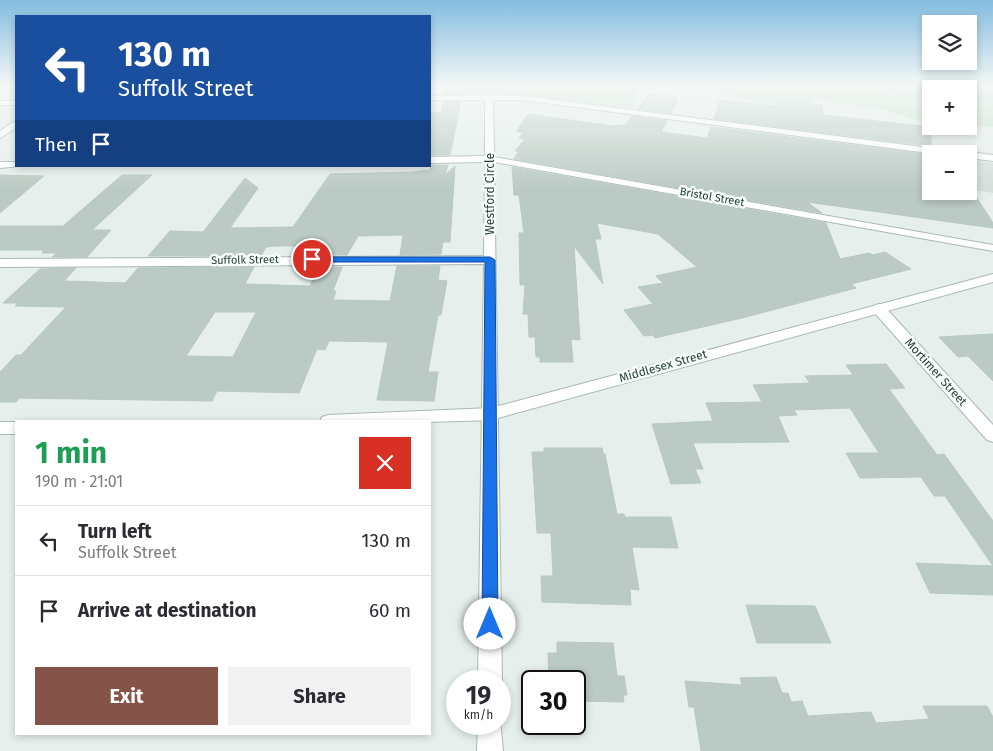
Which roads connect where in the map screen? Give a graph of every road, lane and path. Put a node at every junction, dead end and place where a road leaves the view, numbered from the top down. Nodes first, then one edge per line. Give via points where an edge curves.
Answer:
1 (490, 120) edge
2 (694, 120) edge
3 (15, 125) edge
4 (0, 135) edge
5 (922, 149) edge
6 (977, 156) edge
7 (993, 158) edge
8 (491, 159) junction
9 (431, 160) edge
10 (0, 165) edge
11 (15, 165) edge
12 (993, 248) edge
13 (490, 260) junction
14 (0, 263) edge
15 (993, 278) edge
16 (878, 308) junction
17 (491, 414) junction
18 (351, 420) edge
19 (0, 428) edge
20 (15, 428) edge
21 (993, 436) edge
22 (490, 670) edge
23 (490, 735) edge
24 (490, 751) edge

1 - 8 street, Westford Circle
2 - 5 street
3 - 4 street
6 - 7 street
8 - 9 street, Bristol Street
8 - 12 street, Bristol Street
8 - 13 street, Westford Circle
10 - 11 street
13 - 14 street, Suffolk Street
13 - 17 street, Westford Circle
15 - 16 street, Middlesex Street
16 - 17 street, Middlesex Street
16 - 21 street, Mortimer Street
17 - 18 street, Middlesex Street
17 - 22 street, Westford Circle
19 - 20 street
23 - 24 street

